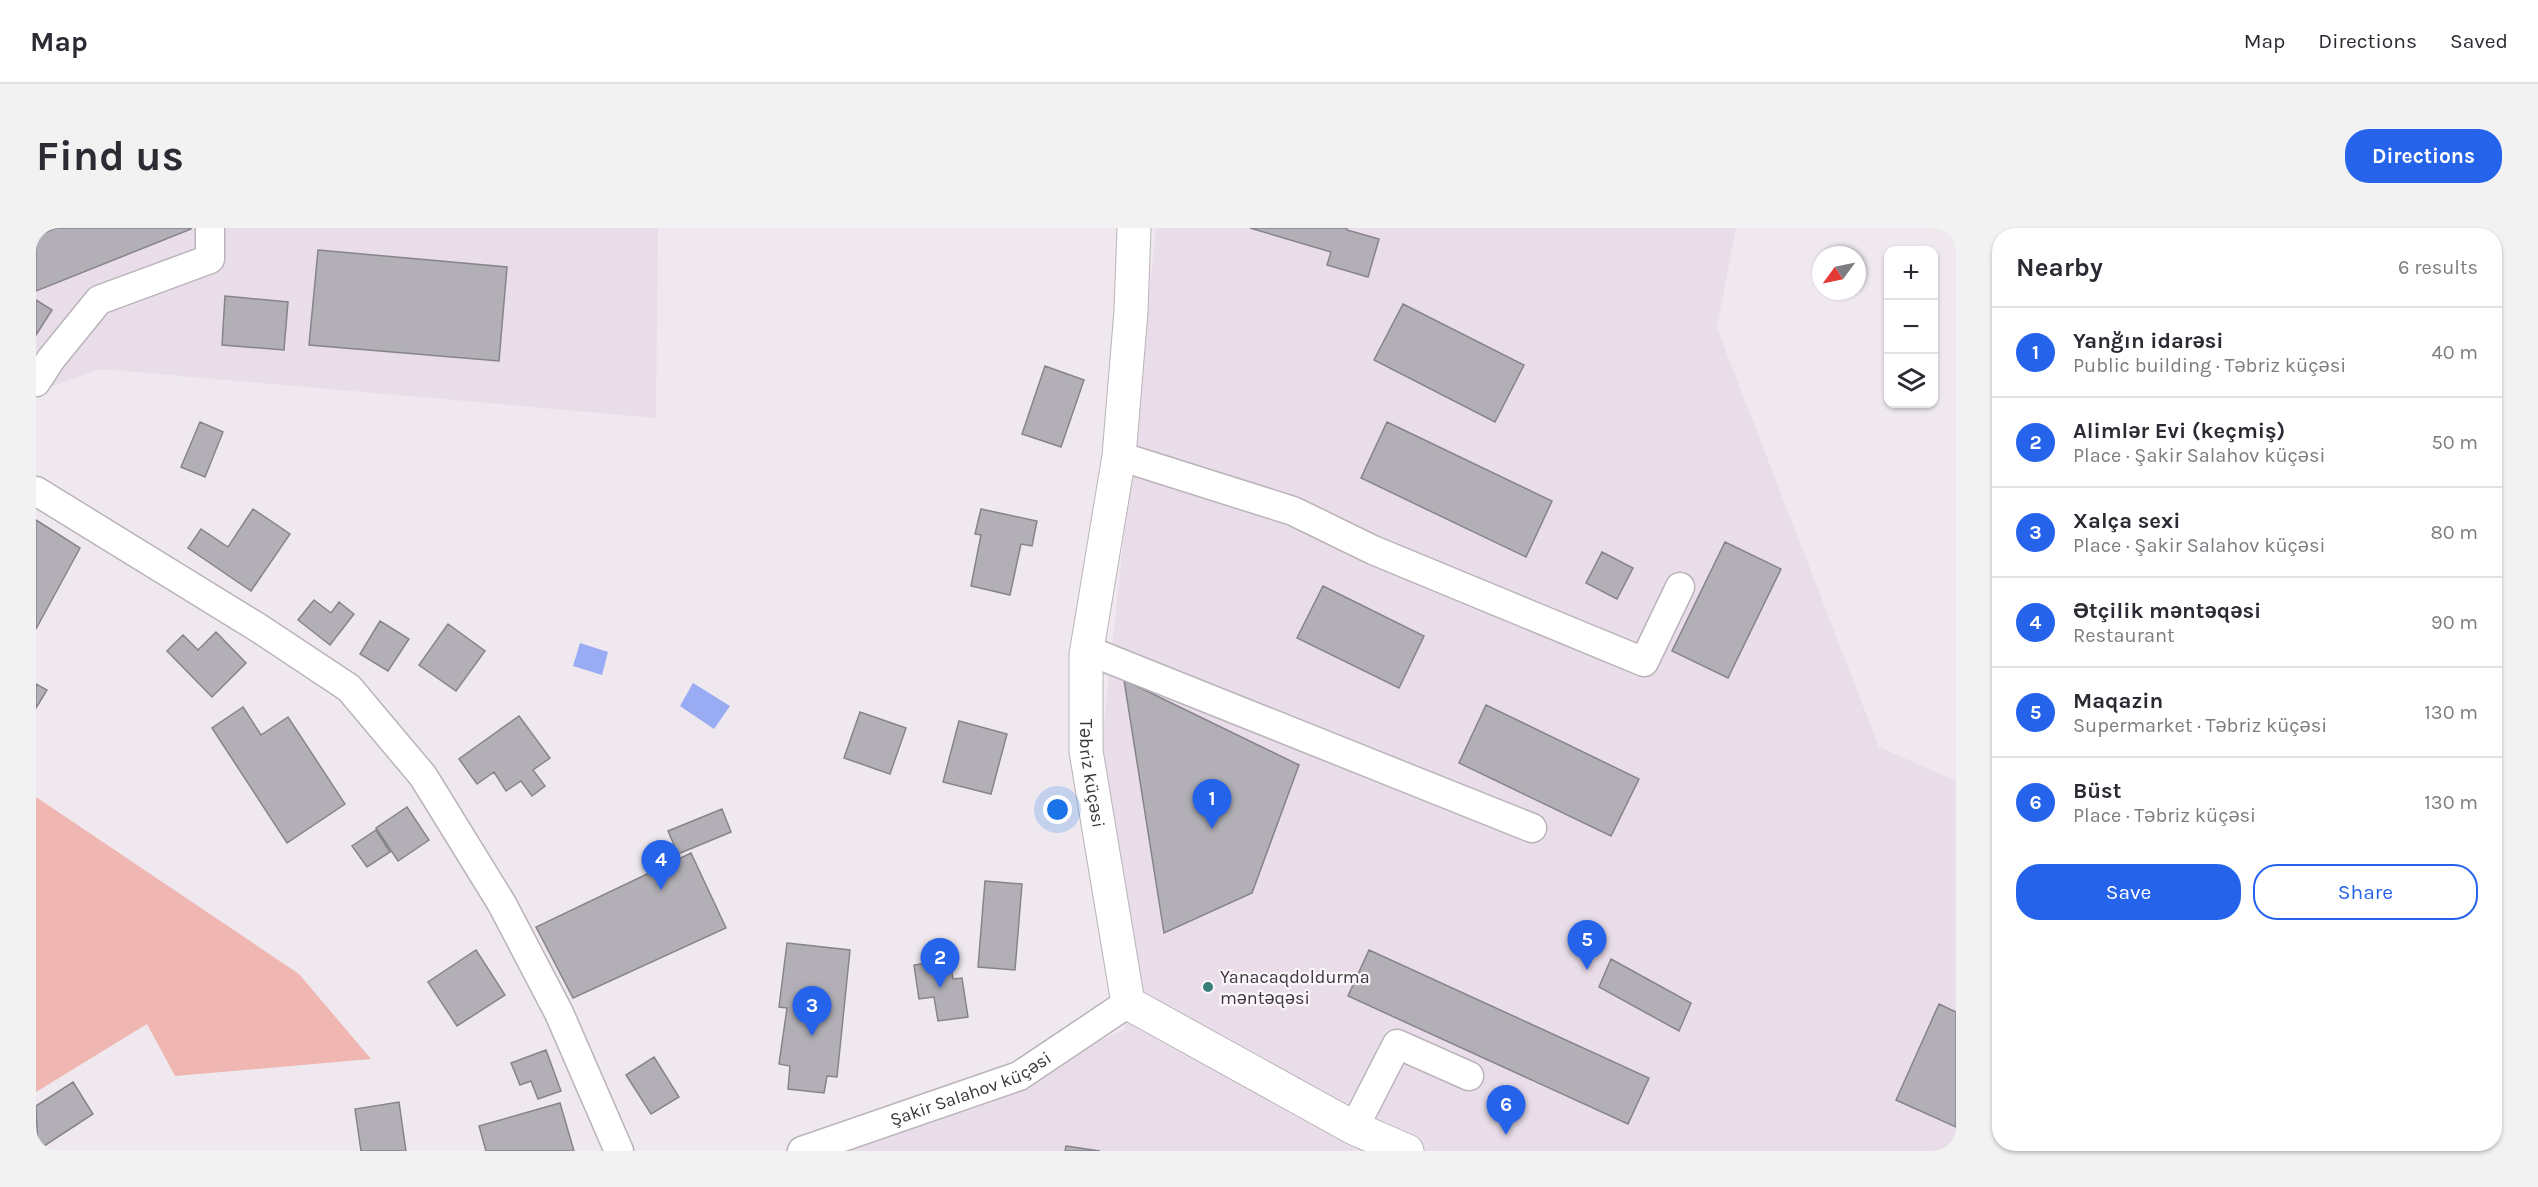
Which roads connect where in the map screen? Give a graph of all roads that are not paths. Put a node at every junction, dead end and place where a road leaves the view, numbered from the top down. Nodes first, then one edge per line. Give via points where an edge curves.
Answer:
1 (210, 228) edge
2 (1134, 228) edge
3 (36, 382) edge
4 (1119, 456) junction
5 (36, 491) edge
6 (1680, 586) dead end
7 (1087, 650) junction
8 (1532, 828) dead end
9 (1128, 1003) junction
10 (1469, 1076) dead end
11 (1354, 1128) junction
12 (619, 1151) edge
13 (802, 1151) edge
14 (1407, 1151) edge

1 - 3 street via 210,259 99,300
2 - 4 main road, Təbriz küçəsi
4 - 6 street via 1293,511 1373,550 1644,662
4 - 7 main road, Təbriz küçəsi
5 - 12 street via 349,688 423,776 502,904 559,1013
7 - 8 street
7 - 9 main road, Təbriz küçəsi via 1086,751
9 - 11 main road
9 - 13 street, Şakir Salahov küçəsi via 1019,1076
10 - 11 street via 1397,1044
11 - 14 main road

